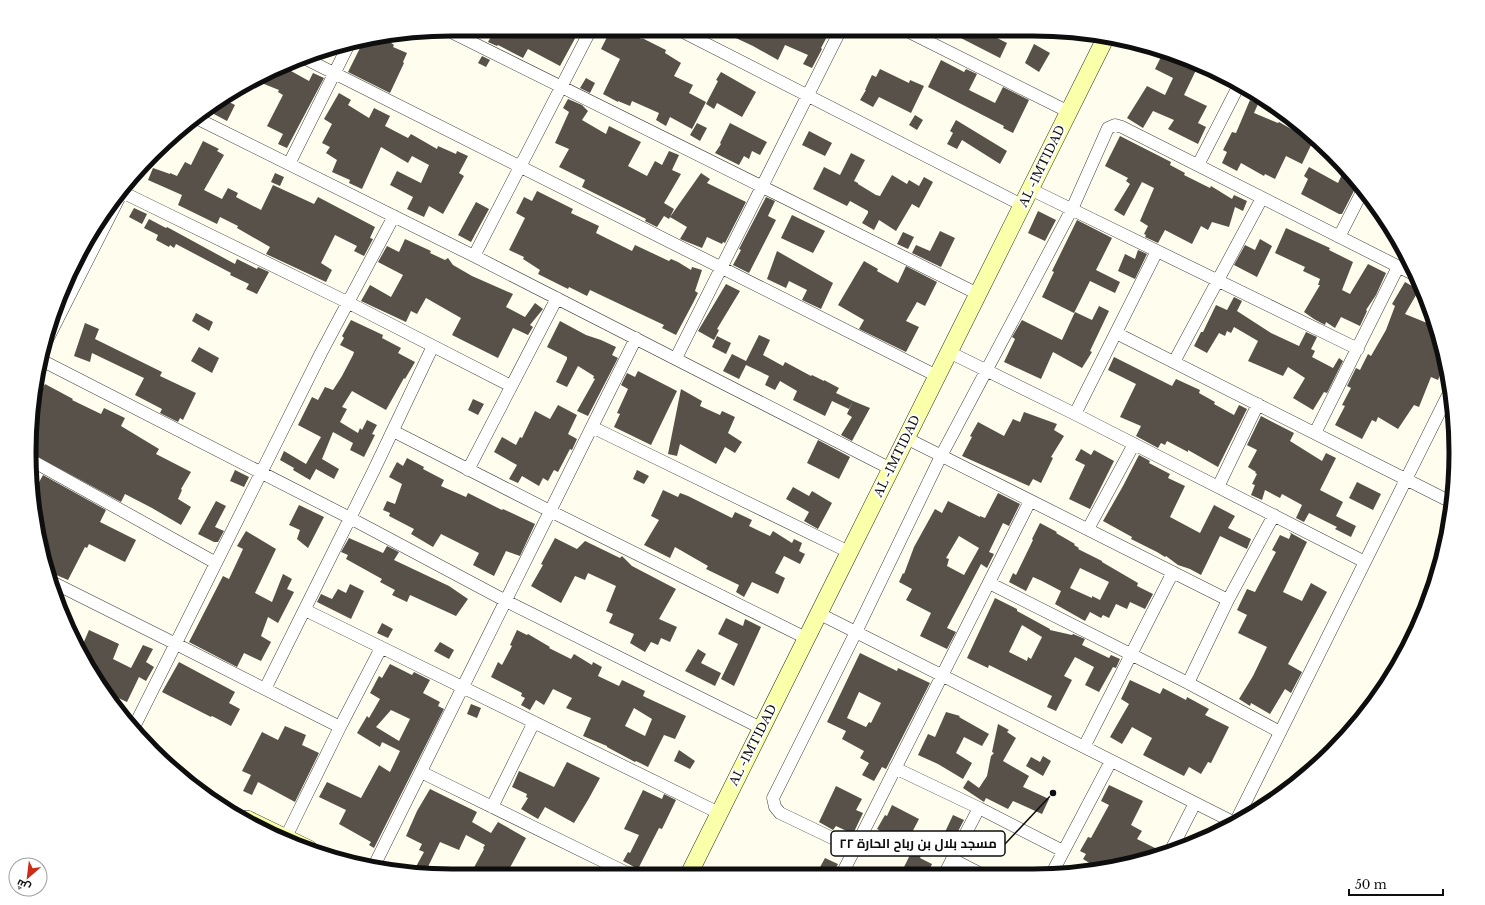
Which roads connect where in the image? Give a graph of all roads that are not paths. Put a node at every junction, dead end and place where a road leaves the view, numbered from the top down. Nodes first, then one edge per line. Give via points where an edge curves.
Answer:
1 (459, 36) edge
2 (587, 36) edge
3 (691, 36) edge
4 (837, 36) edge
5 (918, 36) edge
6 (1104, 42) edge
7 (346, 50) edge
8 (310, 61) edge
9 (334, 74) junction
10 (561, 86) junction
11 (1237, 90) edge
12 (807, 95) junction
13 (1069, 112) junction
14 (201, 120) edge
15 (289, 164) junction
16 (1198, 165) junction
17 (520, 167) junction
18 (761, 186) junction
19 (1030, 189) junction
20 (127, 192) edge
21 (1360, 196) edge
22 (1262, 198) junction
23 (1022, 205) junction
24 (1072, 209) junction
25 (394, 216) junction
26 (102, 228) edge
27 (1339, 237) junction
28 (1157, 251) junction
29 (474, 256) junction
30 (81, 265) edge
31 (720, 267) junction
32 (1398, 267) junction
33 (1408, 271) edge
34 (1217, 280) junction
35 (978, 294) junction
36 (67, 296) edge
37 (557, 298) junction
38 (347, 302) junction
39 (1116, 333) junction
40 (636, 338) junction
41 (433, 346) junction
42 (1358, 349) junction
43 (949, 352) junction
44 (676, 358) junction
45 (1174, 362) junction
46 (46, 363) edge
47 (986, 370) junction
48 (937, 376) junction
49 (511, 386) junction
50 (1445, 399) edge
51 (1258, 404) junction
52 (1076, 414) junction
53 (592, 427) junction
54 (393, 431) junction
55 (1315, 433) junction
56 (906, 438) junction
57 (1134, 444) junction
58 (941, 456) junction
59 (36, 463) edge
60 (890, 469) junction
61 (468, 470) junction
62 (262, 473) junction
63 (1406, 479) junction
64 (1218, 487) junction
65 (1446, 499) edge
66 (1030, 500) junction
67 (550, 512) junction
68 (1274, 515) junction
69 (350, 518) junction
70 (1088, 529) junction
71 (849, 552) junction
72 (1365, 562) junction
73 (216, 563) junction
74 (1173, 572) junction
75 (989, 583) junction
76 (58, 585) edge
77 (1228, 600) junction
78 (506, 601) junction
79 (305, 610) junction
80 (818, 613) junction
81 (856, 632) junction
82 (806, 638) junction
83 (176, 644) junction
84 (381, 648) junction
85 (1131, 654) junction
86 (942, 676) junction
87 (1188, 683) junction
88 (463, 688) junction
89 (265, 689) junction
90 (534, 722) junction
91 (136, 724) edge
92 (340, 727) junction
93 (761, 728) junction
94 (1280, 732) junction
95 (1084, 747) junction
96 (1111, 761) junction
97 (895, 768) junction
98 (421, 772) junction
99 (1195, 803) junction
100 (492, 807) junction
101 (979, 808) junction
102 (719, 813) junction
103 (1240, 814) edge
104 (1229, 820) edge
105 (287, 834) edge
106 (1174, 844) edge
107 (855, 849) junction
108 (1063, 851) junction
109 (952, 859) junction
110 (376, 862) edge
111 (1054, 868) edge
112 (619, 869) edge
113 (691, 869) edge
114 (845, 869) edge
115 (947, 869) edge
116 (971, 869) edge

1 - 10 street
2 - 10 street
3 - 12 street
4 - 12 street
5 - 13 street
6 - 13 street, AL -IMTIDAD
7 - 9 street
8 - 9 street
9 - 15 street
9 - 17 street
10 - 17 street
10 - 18 street
11 - 16 street
12 - 18 street
12 - 23 street
13 - 19 street, AL -IMTIDAD
14 - 15 street
15 - 25 street
16 - 22 street
16 - 24 street via 1115,125 1108,128
17 - 29 street
17 - 31 street
18 - 31 street
18 - 35 street
19 - 23 street, AL -IMTIDAD
19 - 24 street
20 - 38 street
21 - 27 street
22 - 27 street
22 - 34 street
23 - 35 street, AL -IMTIDAD
24 - 28 street
24 - 47 street
25 - 29 street
25 - 38 street
26 - 30 street
27 - 32 street
28 - 34 street
28 - 39 street
29 - 37 street
30 - 36 street
31 - 44 street
31 - 48 street
32 - 33 street
32 - 42 street
34 - 42 street
34 - 45 street
35 - 43 street, AL -IMTIDAD
37 - 40 street
37 - 49 street
38 - 41 street
38 - 62 street
39 - 45 street
39 - 52 street
40 - 44 street
40 - 53 street
41 - 49 street
41 - 54 street
42 - 55 street
43 - 47 street
43 - 48 street, AL -IMTIDAD
44 - 60 street
45 - 51 street
46 - 62 street
47 - 52 street
47 - 58 street
48 - 56 street, AL -IMTIDAD
49 - 61 street
50 - 63 street
51 - 55 street
51 - 64 street
52 - 57 street
53 - 67 street
53 - 71 street
54 - 61 street
54 - 69 street
55 - 63 street
56 - 58 street
56 - 60 street, AL -IMTIDAD
57 - 64 street
57 - 70 street
58 - 66 street
58 - 81 street
59 - 73 street
60 - 71 street, AL -IMTIDAD
61 - 67 street
62 - 69 street
62 - 73 street
63 - 65 street
63 - 72 street
64 - 68 street
66 - 70 street
66 - 75 street
67 - 78 street
67 - 82 street
68 - 72 street
68 - 77 street
69 - 78 street
69 - 79 street
70 - 74 street
71 - 80 street, AL -IMTIDAD
72 - 94 street
73 - 83 street
74 - 77 street
74 - 85 street
75 - 85 street
75 - 86 street
76 - 83 street
77 - 87 street
78 - 88 street
78 - 93 street
79 - 84 street
79 - 89 street
80 - 81 street
80 - 82 street, AL -IMTIDAD
81 - 86 street
81 - 107 street via 773,798 780,813
82 - 93 street, AL -IMTIDAD
83 - 89 street
83 - 91 street
84 - 88 street
84 - 92 street
85 - 87 street
85 - 95 street
86 - 95 street
86 - 97 street
87 - 94 street
88 - 90 street
88 - 98 street
89 - 92 street
90 - 100 street
90 - 102 street
92 - 105 street
93 - 102 street, AL -IMTIDAD
94 - 103 street
95 - 96 street
96 - 99 street
96 - 108 street
97 - 101 street
97 - 107 street
98 - 100 street
98 - 110 street
99 - 104 street
99 - 106 street
100 - 112 street
101 - 108 street
101 - 109 street
102 - 113 street, AL -IMTIDAD
107 - 114 street
108 - 111 street
109 - 115 street
109 - 116 street

